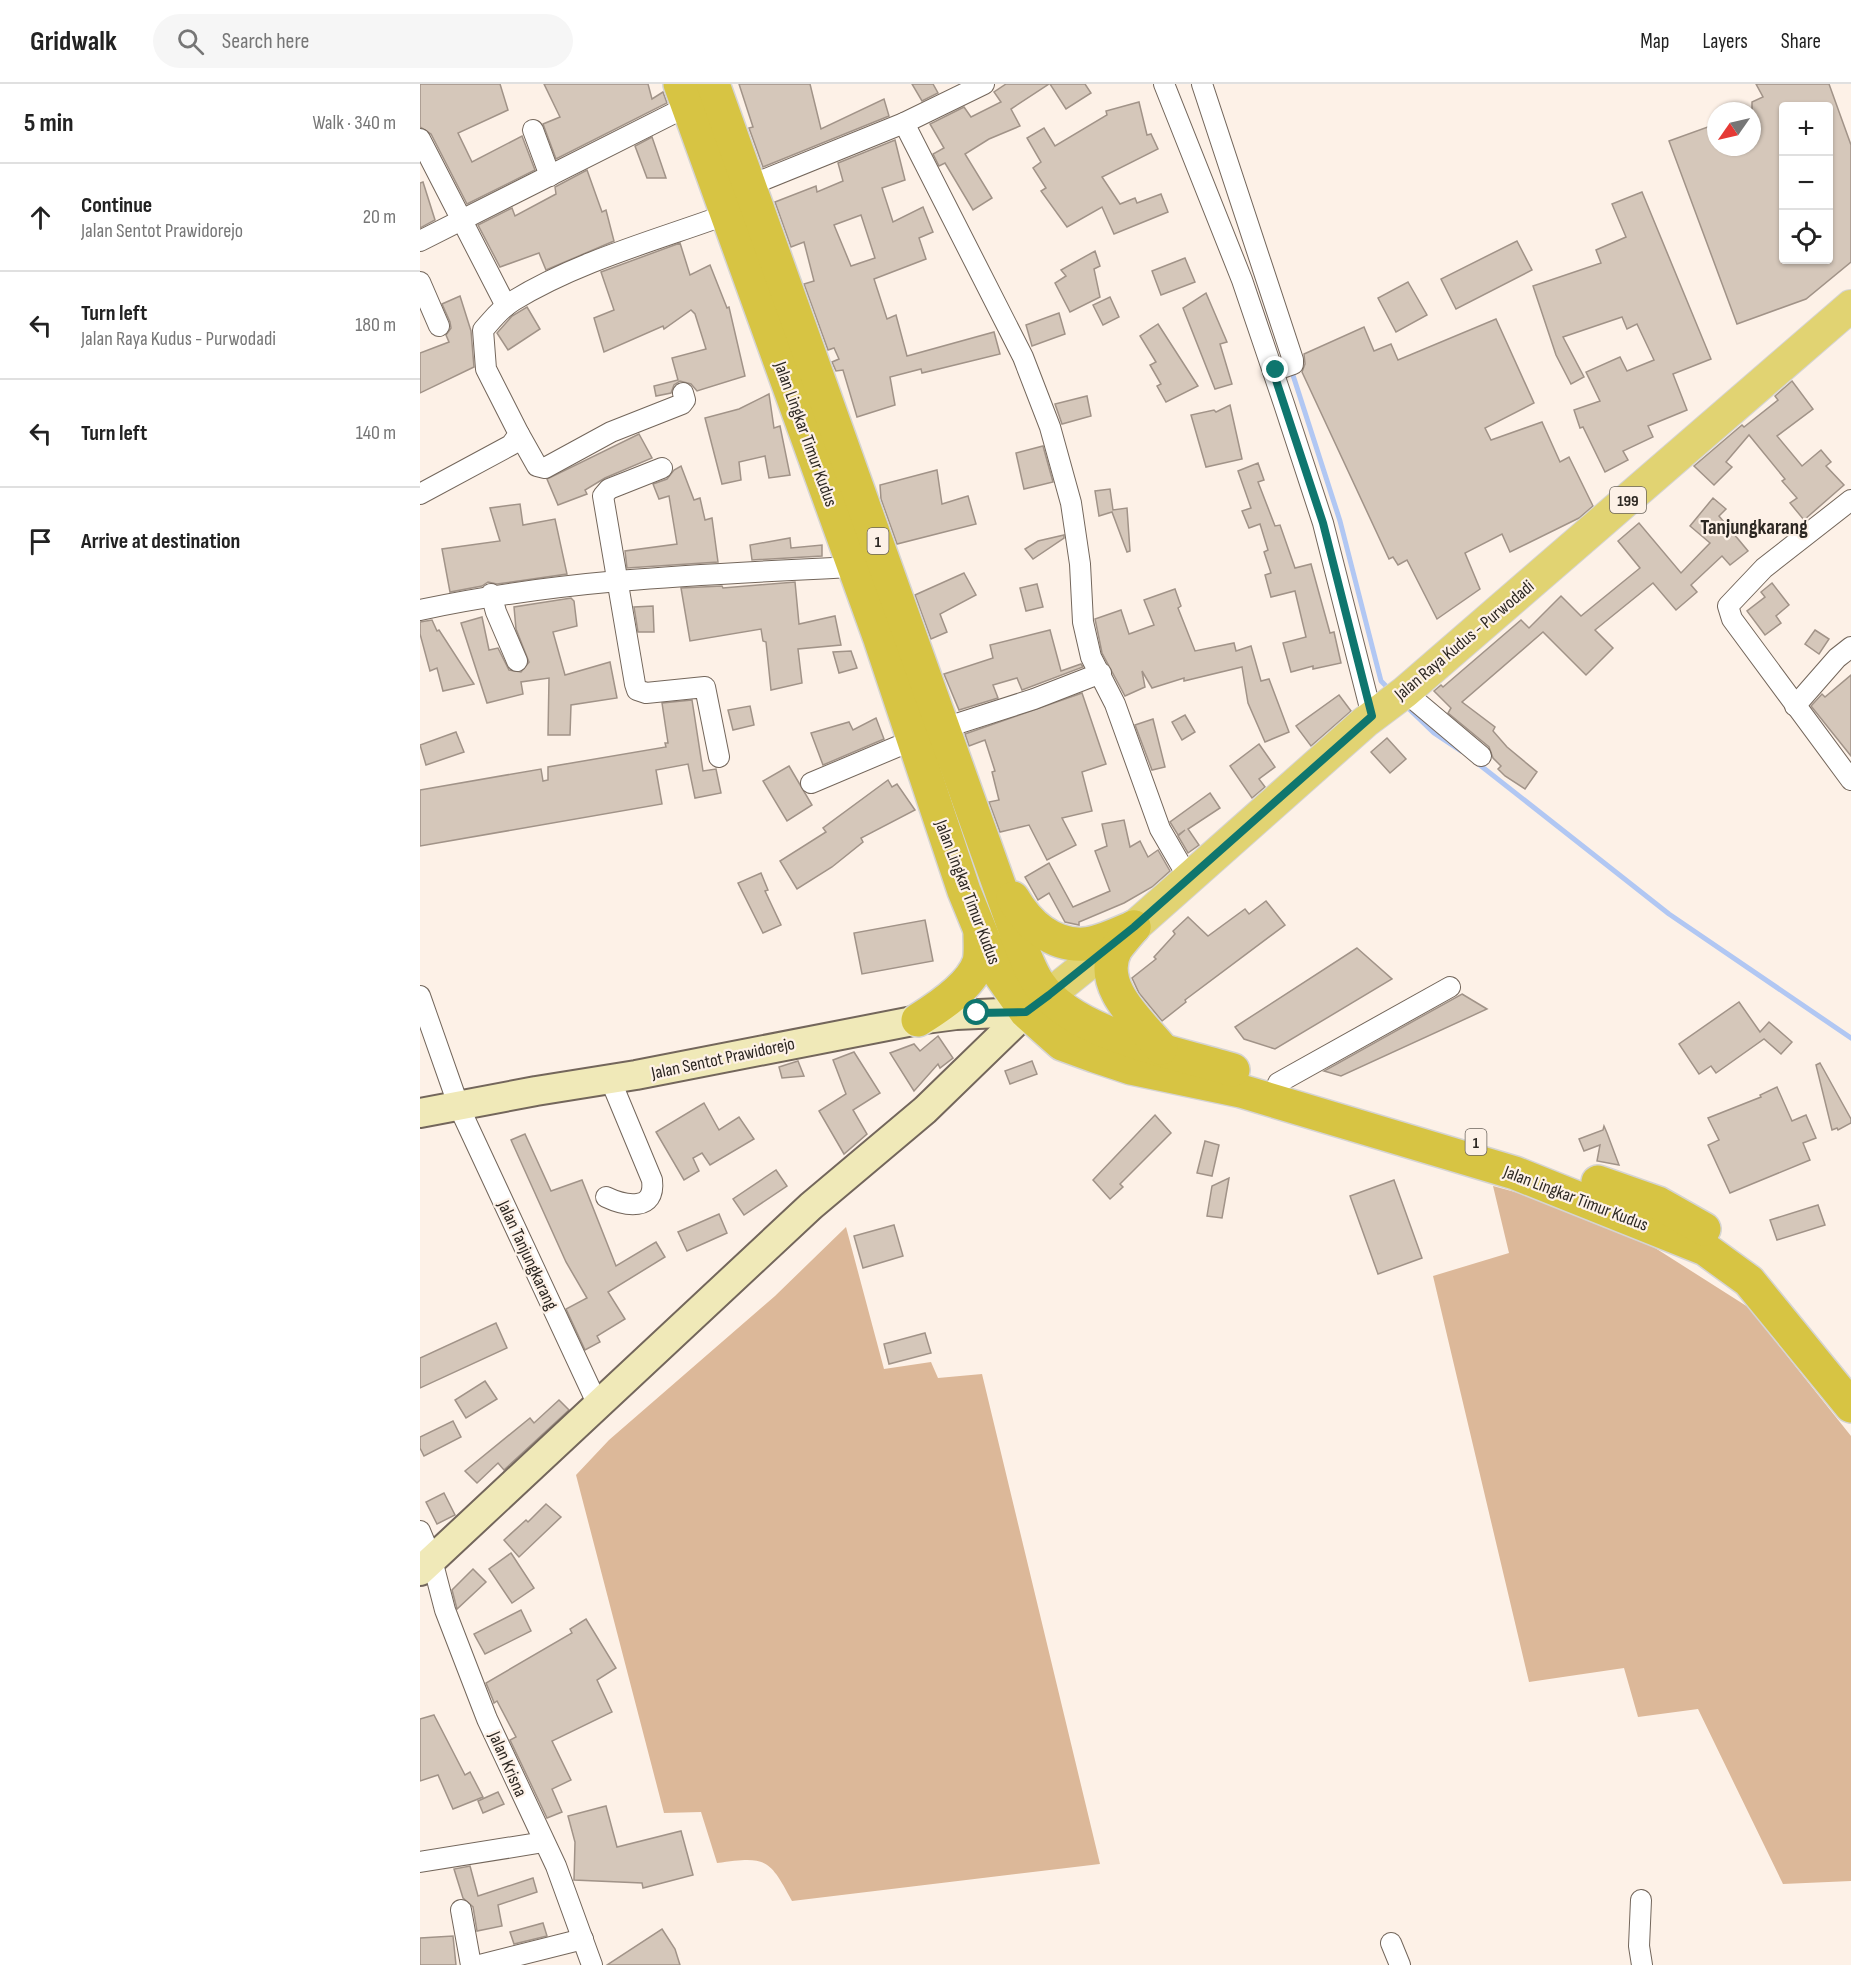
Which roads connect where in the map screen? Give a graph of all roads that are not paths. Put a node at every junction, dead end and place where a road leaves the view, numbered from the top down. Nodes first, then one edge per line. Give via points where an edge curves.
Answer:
1 (984, 84) edge
2 (1164, 84) edge
3 (1202, 84) edge
4 (717, 85) edge
5 (684, 95) edge
6 (904, 123) junction
7 (533, 130) dead end
8 (420, 139) edge
9 (550, 176) junction
10 (751, 185) junction
11 (728, 214) junction
12 (462, 220) junction
13 (420, 241) edge
14 (420, 282) edge
15 (506, 306) junction
16 (1851, 306) edge
17 (439, 326) dead end
18 (1280, 369) junction
19 (683, 393) dead end
20 (519, 434) junction
21 (662, 468) dead end
22 (420, 494) edge
23 (1851, 500) edge
24 (854, 567) junction
25 (618, 580) junction
26 (491, 594) junction
27 (420, 609) edge
28 (1851, 647) edge
29 (517, 661) dead end
30 (1101, 673) junction
31 (1391, 703) junction
32 (1795, 706) junction
33 (944, 728) junction
34 (913, 740) junction
35 (1481, 756) dead end
36 (719, 757) dead end
37 (1850, 775) edge
38 (811, 783) dead end
39 (990, 859) junction
40 (1189, 879) junction
41 (1134, 927) junction
42 (980, 933) junction
43 (1450, 987) dead end
44 (420, 996) edge
45 (1037, 1004) junction
46 (918, 1020) junction
47 (1161, 1048) junction
48 (610, 1079) junction
49 (1278, 1083) junction
50 (459, 1107) junction
51 (420, 1113) edge
52 (606, 1197) dead end
53 (1851, 1378) edge
54 (597, 1403) junction
55 (1851, 1406) edge
56 (420, 1531) edge
57 (426, 1566) edge
58 (544, 1842) junction
59 (420, 1862) edge
60 (1641, 1900) dead end
61 (461, 1910) dead end
62 (584, 1939) junction
63 (1391, 1943) dead end
64 (471, 1965) edge
65 (480, 1965) edge
66 (592, 1965) edge
67 (1400, 1965) edge
68 (1642, 1965) edge

1 - 6 street
2 - 18 street
3 - 18 street via 1293,360
4 - 10 highway, Jalan Lingkar Timur Kudus / 1
5 - 9 street
5 - 11 highway, Jalan Lingkar Timur Kudus / 1
6 - 10 street
6 - 30 street via 1023,357 1050,427 1071,503 1083,622 1091,657
7 - 9 street
8 - 12 street
9 - 12 street
10 - 33 highway, Jalan Lingkar Timur Kudus / 1
11 - 15 street via 579,269
11 - 24 highway, Jalan Lingkar Timur Kudus / 1
12 - 13 street
12 - 15 street
14 - 17 street
15 - 20 street via 483,330 482,348 486,369
16 - 31 main road, Jalan Raya Kudus - Purwodadi / 199
18 - 31 street via 1323,523
19 - 20 street via 682,404 611,432 545,468 537,466
20 - 22 street via 511,445
21 - 25 street via 609,489 603,496
23 - 32 street via 1764,568 1728,606 1732,619
24 - 25 street
24 - 34 highway, Jalan Lingkar Timur Kudus / 1
25 - 26 street
25 - 36 street via 636,688 646,693 705,687
26 - 27 street
26 - 29 street
28 - 32 street
30 - 33 street
30 - 40 street via 1160,830
31 - 35 street
31 - 40 main road, Jalan Raya Kudus - Purwodadi / 199
32 - 37 street
33 - 39 highway, Jalan Lingkar Timur Kudus / 1
34 - 38 street
34 - 42 highway, Jalan Lingkar Timur Kudus / 1
39 - 41 highway via 1035,928 1059,941 1085,944
39 - 45 highway, Jalan Lingkar Timur Kudus / 1 via 1038,984
40 - 41 main road, Jalan Raya Kudus - Purwodadi / 199
41 - 45 main road, Jalan Raya Kudus - Purwodadi / 199
41 - 47 highway via 1116,950 1111,968 1114,988
42 - 45 highway, Jalan Lingkar Timur Kudus / 1 via 996,969
42 - 46 highway via 979,961 970,977
43 - 49 street
44 - 50 street, Jalan Tanjungkarang
45 - 46 main road, Jalan Sentot Prawidorejo
45 - 47 highway, Jalan Lingkar Timur Kudus / 1 via 1063,1011 1105,1032
45 - 54 main road via 925,1110 811,1206
45 - 55 highway, Jalan Lingkar Timur Kudus / 1 via 1062,1044 1131,1068 1241,1091 1515,1173 1704,1249 1749,1281
46 - 48 main road, Jalan Sentot Prawidorejo
47 - 49 highway, Jalan Lingkar Timur Kudus / 1
48 - 50 main road, Jalan Sentot Prawidorejo
48 - 52 street via 653,1189 650,1197 633,1206
49 - 53 highway, Jalan Lingkar Timur Kudus / 1 via 1518,1154 1658,1203 1710,1232 1765,1276
50 - 51 main road, Jalan Sentot Prawidorejo
50 - 54 street, Jalan Tanjungkarang
54 - 57 main road
56 - 57 street, Jalan Krisna
57 - 58 street, Jalan Krisna via 487,1719
58 - 59 street
58 - 62 street, Jalan Krisna
60 - 68 street
61 - 64 street
62 - 65 street
62 - 66 street, Jalan Krisna
63 - 67 street

